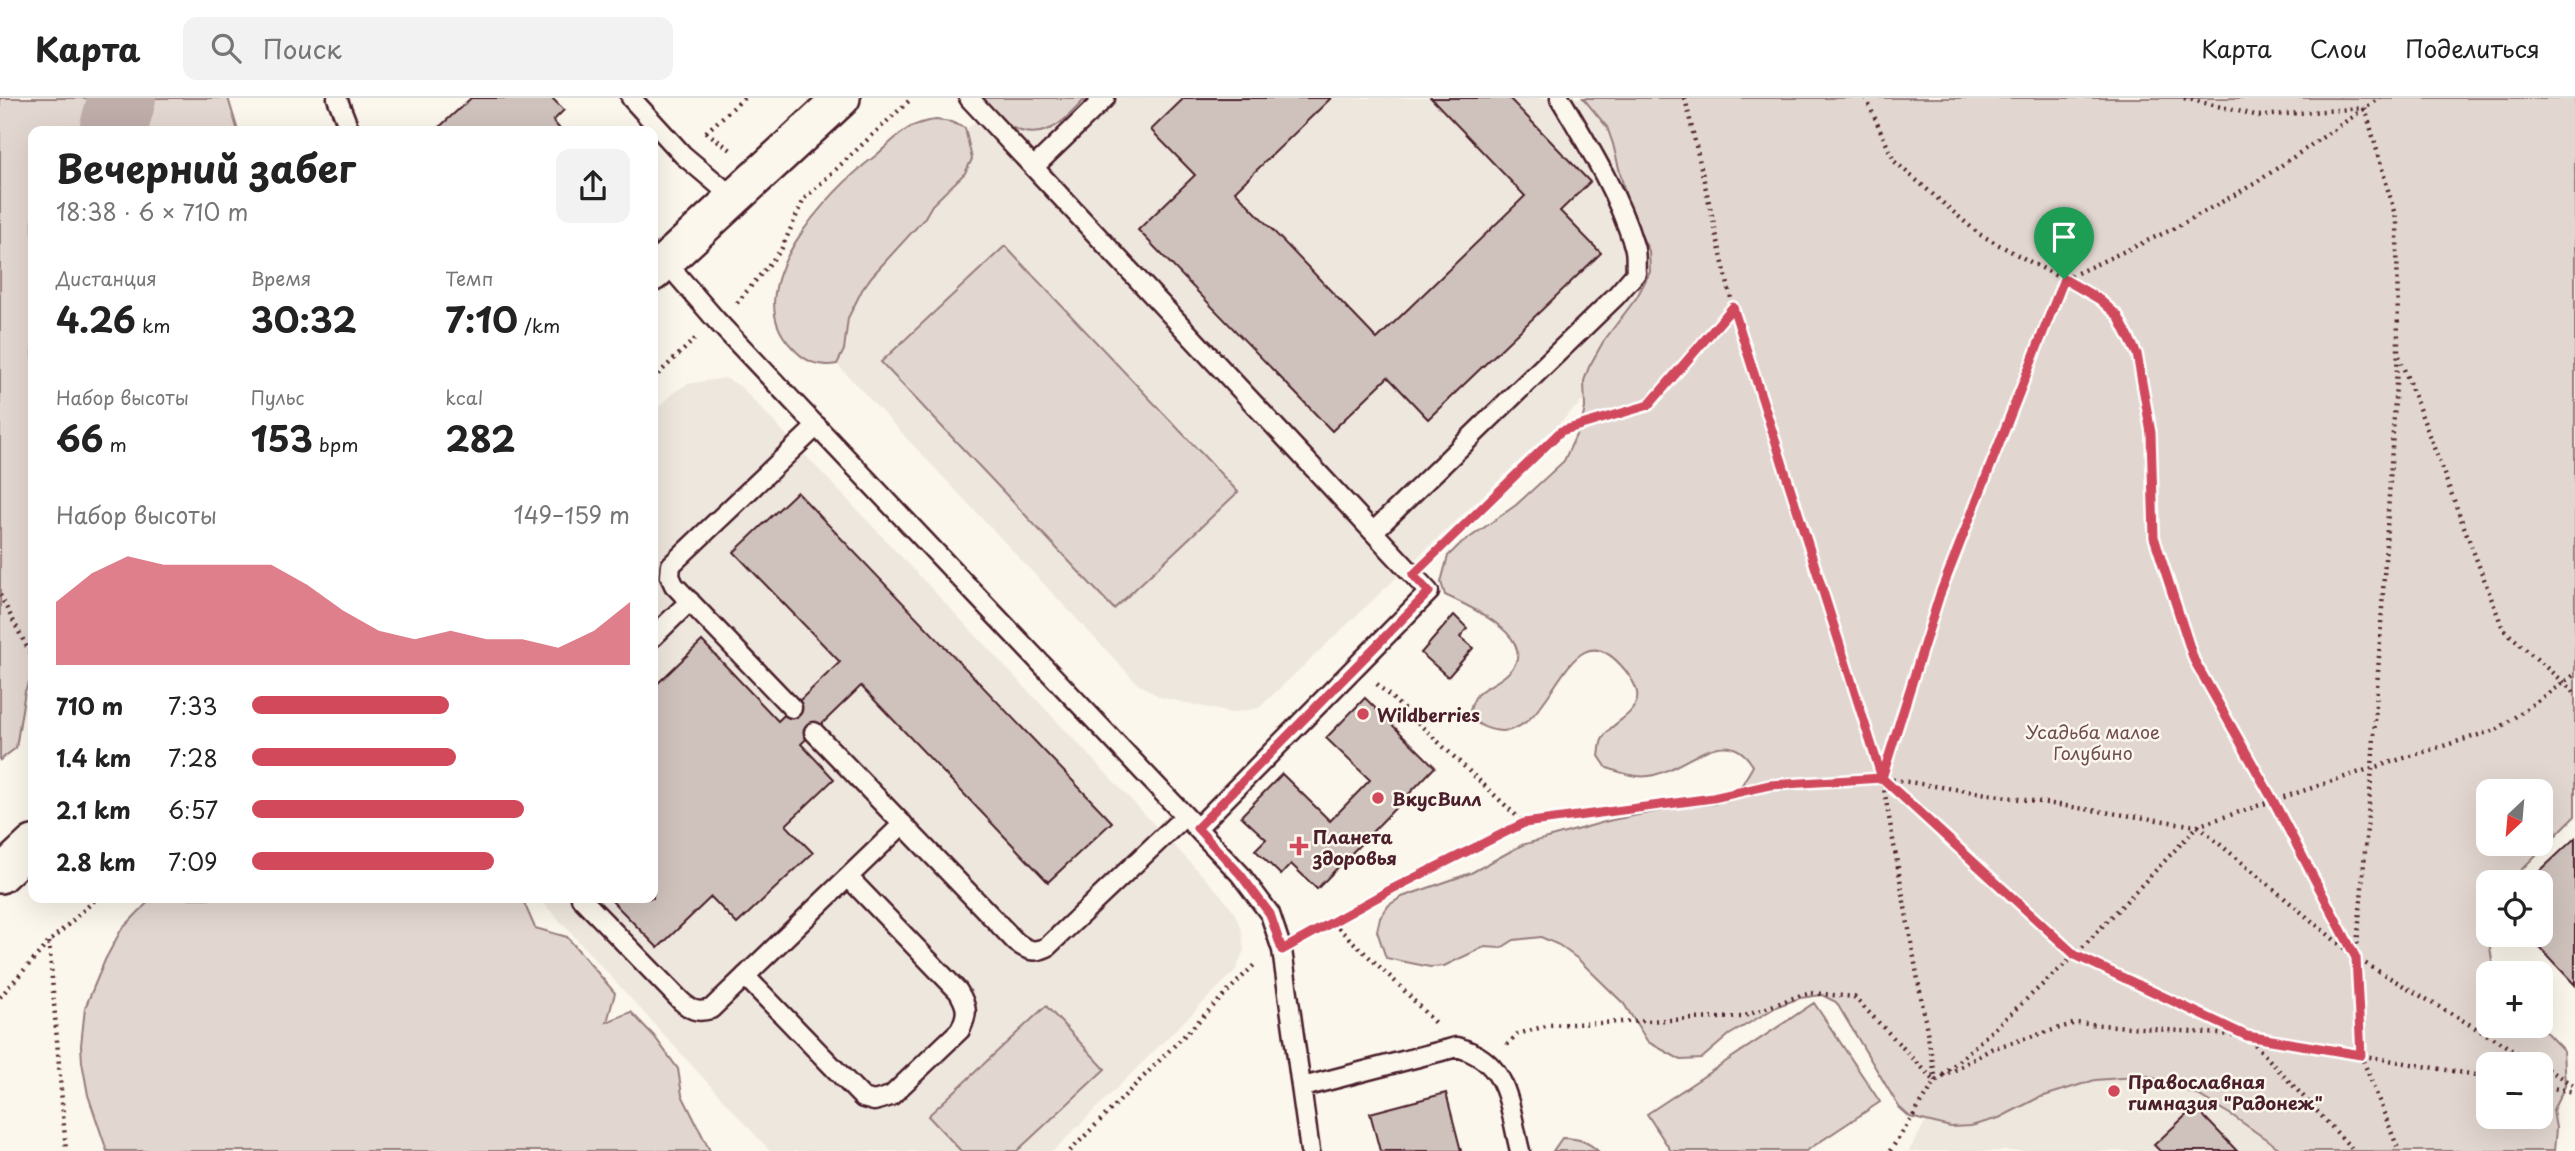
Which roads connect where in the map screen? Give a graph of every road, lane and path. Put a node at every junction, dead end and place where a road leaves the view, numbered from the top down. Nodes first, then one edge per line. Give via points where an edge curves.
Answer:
1 (337, 98) edge
2 (631, 98) edge
3 (744, 98) edge
4 (842, 98) edge
5 (912, 98) edge
6 (969, 98) edge
7 (1105, 98) edge
8 (1560, 98) edge
9 (1685, 98) edge
10 (1866, 98) edge
11 (2184, 98) edge
12 (2381, 98) edge
13 (2365, 108) junction
14 (348, 126) edge
15 (657, 126) edge
16 (658, 128) edge
17 (683, 155) junction
18 (1035, 166) junction
19 (734, 198) junction
20 (659, 267) edge
21 (2064, 279) junction
22 (1733, 307) junction
23 (716, 320) junction
24 (2398, 352) junction
25 (658, 374) edge
26 (817, 426) junction
27 (1373, 532) junction
28 (1413, 575) junction
29 (0, 595) edge
30 (690, 601) junction
31 (658, 632) edge
32 (28, 649) edge
33 (1357, 665) junction
34 (2575, 674) edge
35 (2563, 682) junction
36 (2575, 693) edge
37 (792, 708) dead end
38 (814, 732) dead end
39 (2372, 768) junction
40 (1882, 778) junction
41 (2274, 802) junction
42 (1191, 822) junction
43 (1524, 823) junction
44 (903, 824) junction
45 (2197, 826) junction
46 (28, 849) edge
47 (0, 875) edge
48 (848, 877) junction
49 (92, 903) edge
50 (586, 903) edge
51 (1333, 923) junction
52 (49, 942) junction
53 (1282, 950) junction
54 (2075, 955) junction
55 (2356, 958) junction
56 (745, 976) junction
57 (0, 997) edge
58 (2247, 1036) junction
59 (1457, 1047) junction
60 (2517, 1052) edge
61 (2361, 1055) junction
62 (1489, 1062) junction
63 (2553, 1073) edge
64 (2476, 1075) edge
65 (1936, 1081) junction
66 (2575, 1086) edge
67 (1303, 1087) junction
68 (2553, 1088) edge
69 (2575, 1092) edge
70 (66, 1151) edge
71 (1070, 1151) edge
72 (1310, 1151) edge
73 (1520, 1151) edge
74 (1890, 1151) edge
75 (2354, 1151) edge
76 (2399, 1151) edge

1 - 14 lane
2 - 15 lane
3 - 17 path
4 - 19 street
5 - 23 path via 804,199 780,250 736,305
6 - 18 lane
7 - 18 lane
8 - 27 lane via 1614,195 1635,248 1636,273
9 - 22 path
10 - 21 path via 1894,161 1979,234
11 - 13 path via 2259,116
12 - 13 path
13 - 21 path via 2254,184 2173,229
13 - 24 path via 2397,222
16 - 17 lane
17 - 19 lane
18 - 27 lane
19 - 20 street
20 - 23 lane
21 - 40 path via 1940,594
21 - 41 path via 2118,316 2137,354 2151,433 2154,537 2194,660
22 - 28 path via 1649,405 1561,431
22 - 40 path
23 - 25 path
23 - 26 lane
24 - 35 path via 2503,629
24 - 39 path
26 - 30 lane via 671,565 674,585
26 - 42 lane
27 - 28 lane
28 - 33 lane via 1429,592
29 - 32 path
30 - 31 lane
30 - 37 lane
33 - 42 lane
33 - 43 path
34 - 35 path
35 - 36 path
35 - 39 path via 2498,729
38 - 44 lane
39 - 41 path
39 - 55 path
40 - 43 path via 1770,785 1713,798
40 - 45 path
40 - 54 path
40 - 65 path
41 - 45 path
41 - 55 path
42 - 44 lane via 1037,952 1026,951 1016,942
42 - 53 lane via 1270,914
43 - 51 path
44 - 48 lane
45 - 54 path
45 - 55 path
46 - 47 street
48 - 56 lane
48 - 56 lane via 958,991 967,1005 960,1030 891,1096 874,1101 863,1098
49 - 52 path
50 - 56 lane via 691,1010 711,1009
51 - 53 path
51 - 59 path
52 - 57 path
52 - 70 path
53 - 67 lane
53 - 71 path via 1254,964
54 - 58 path
54 - 65 path
55 - 60 path
55 - 61 path
58 - 61 path
58 - 65 path via 2076,1023 1991,1049
58 - 75 path
59 - 62 lane via 1474,1051
59 - 67 lane
61 - 64 path
61 - 76 path
62 - 65 path via 1518,1034 1538,1027 1742,1017 1812,993 1854,997
62 - 73 lane via 1501,1075
63 - 66 path
65 - 74 path
67 - 72 lane
68 - 69 path

